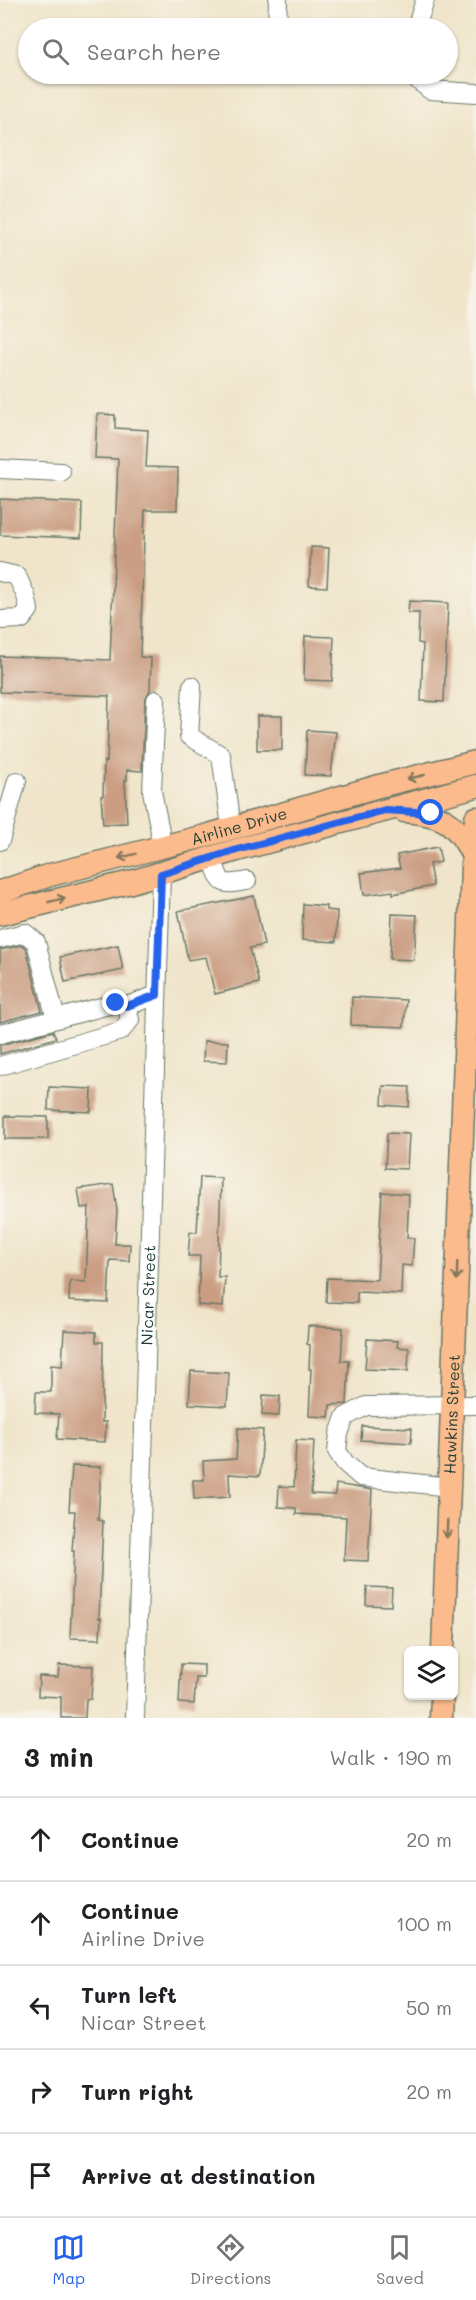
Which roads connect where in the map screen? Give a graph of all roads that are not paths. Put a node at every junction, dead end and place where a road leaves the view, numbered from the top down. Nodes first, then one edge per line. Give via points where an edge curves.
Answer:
1 (278, 0) edge
2 (425, 0) edge
3 (277, 18) edge
4 (419, 18) edge
5 (423, 84) edge
6 (476, 93) edge
7 (0, 469) edge
8 (61, 472) dead end
9 (0, 572) edge
10 (0, 620) edge
11 (192, 686) dead end
12 (156, 700) dead end
13 (475, 769) edge
14 (17, 781) dead end
15 (476, 786) edge
16 (385, 810) junction
17 (476, 818) edge
18 (231, 827) junction
19 (0, 841) edge
20 (159, 848) junction
21 (473, 856) junction
22 (212, 858) junction
23 (161, 874) junction
24 (247, 881) dead end
25 (0, 892) edge
26 (0, 914) edge
27 (0, 939) edge
28 (157, 995) junction
29 (127, 1006) junction
30 (56, 1019) junction
31 (0, 1034) edge
32 (0, 1066) edge
33 (452, 1405) junction
34 (476, 1406) edge
35 (449, 1487) junction
36 (443, 1646) edge
37 (442, 1700) edge
38 (135, 1718) edge
39 (441, 1718) edge

1 - 3 street
2 - 4 street
5 - 6 street via 430,90
7 - 8 street
9 - 10 street via 17,576 29,610 22,619
11 - 18 street via 189,736 221,755
12 - 20 street via 152,791 160,831
13 -> 18 main road, Airline Drive via 379,786
14 - 19 street
15 - 16 main road, Airline Drive
16 - 21 main road via 431,813 450,824 466,841
16 - 22 main road, Airline Drive
17 - 21 main road, Hawkins Street
18 - 20 main road, Airline Drive
20 -> 25 main road, Airline Drive via 50,875
21 -> 33 main road, Hawkins Street
22 - 23 main road, Airline Drive
22 - 24 street via 222,882
26 -> 23 main road, Airline Drive
23 - 28 street, Nicar Street
27 - 30 street via 25,933 36,942
28 - 29 street
28 - 38 street, Nicar Street
29 - 30 street via 116,1003
29 - 32 street via 130,1020 121,1032
30 - 31 street
33 - 34 street
33 - 35 main road, Hawkins Street
33 - 35 street via 366,1406 345,1417 337,1451 361,1477
35 -> 36 main road, Hawkins Street
37 - 39 main road

